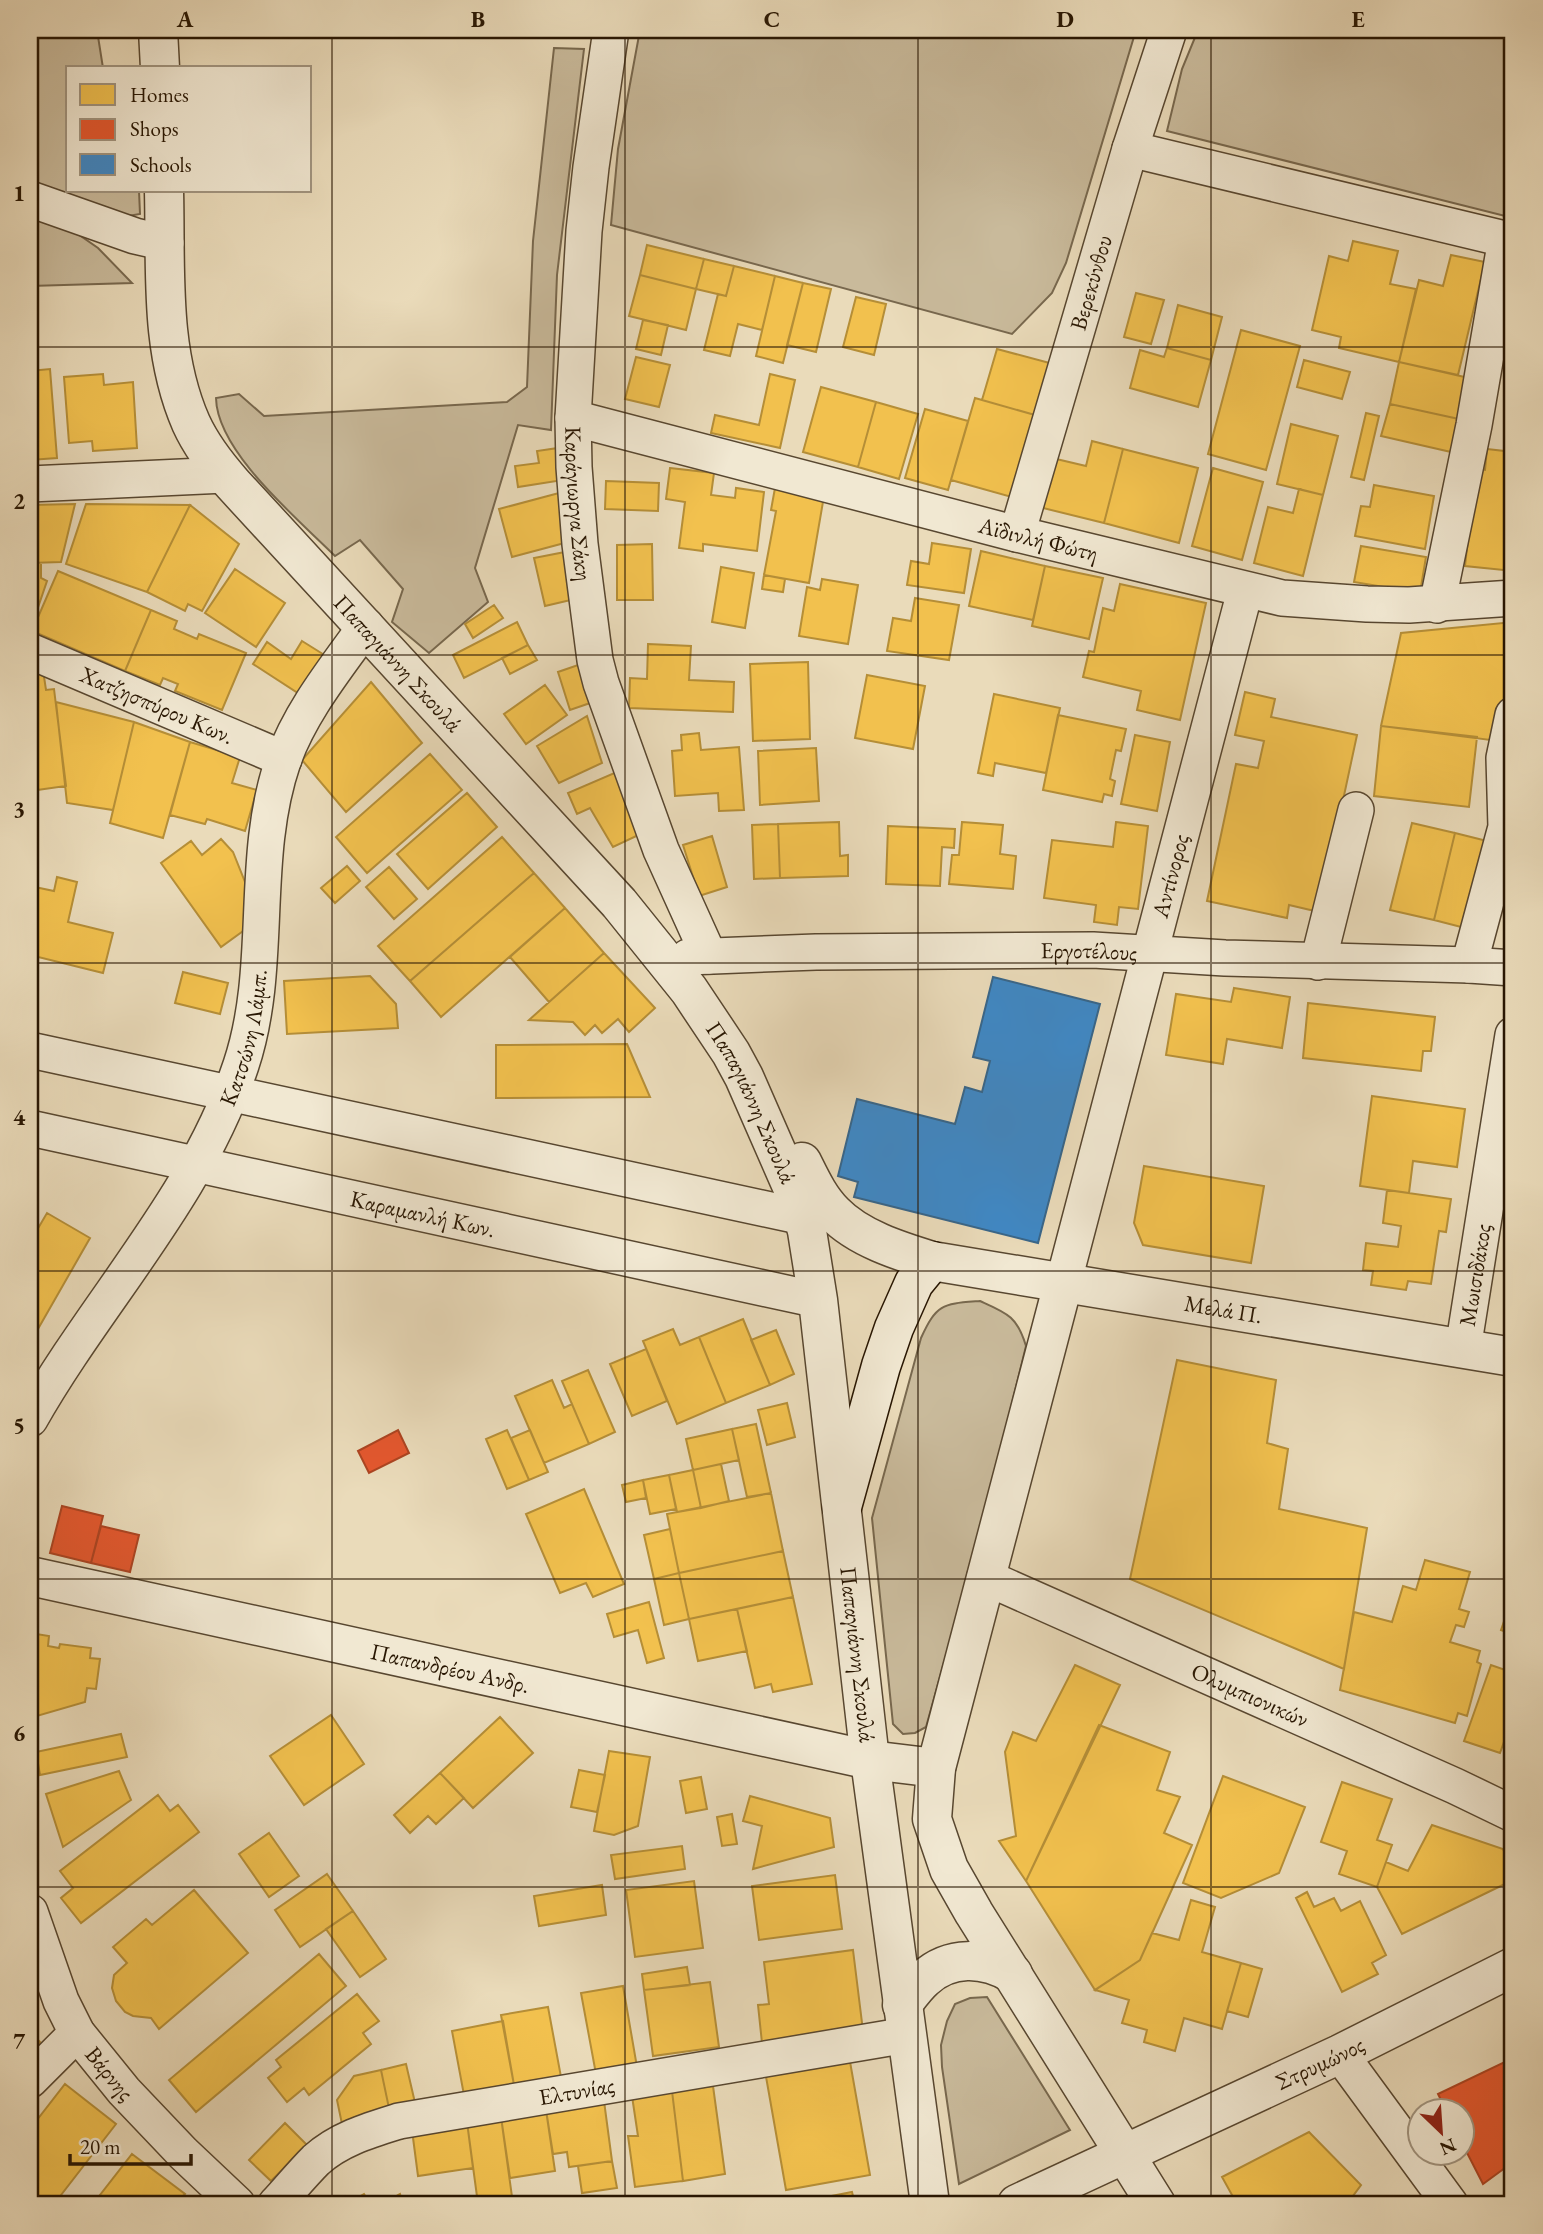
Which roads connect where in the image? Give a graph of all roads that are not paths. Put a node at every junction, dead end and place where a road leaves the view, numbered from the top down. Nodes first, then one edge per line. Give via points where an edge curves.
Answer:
1 (159, 30) edge
2 (611, 30) edge
3 (1170, 30) edge
4 (160, 66) edge
5 (1130, 149) junction
6 (164, 192) edge
7 (30, 199) edge
8 (1509, 240) edge
9 (166, 243) junction
10 (573, 418) junction
11 (225, 475) junction
12 (30, 484) edge
13 (1017, 534) junction
14 (1245, 590) junction
15 (1513, 598) edge
16 (1437, 605) junction
17 (366, 626) junction
18 (30, 651) edge
19 (1513, 715) edge
20 (284, 759) junction
21 (1356, 810) dead end
22 (1151, 952) junction
23 (709, 956) junction
24 (664, 957) junction
25 (1318, 962) junction
26 (1469, 965) junction
27 (1513, 968) edge
28 (1513, 1035) edge
29 (30, 1050) edge
30 (744, 1077) junction
31 (231, 1092) junction
32 (30, 1128) edge
33 (197, 1164) junction
34 (803, 1217) junction
35 (932, 1261) junction
36 (1063, 1284) junction
37 (818, 1300) junction
38 (1463, 1349) junction
39 (1513, 1357) edge
40 (30, 1419) edge
41 (842, 1507) junction
42 (30, 1576) edge
43 (985, 1577) junction
44 (870, 1760) junction
45 (936, 1768) junction
46 (1513, 1814) edge
47 (30, 1912) edge
48 (1513, 1967) edge
49 (1013, 1974) junction
50 (904, 2020) junction
51 (77, 2033) junction
52 (1340, 2053) junction
53 (30, 2080) edge
54 (1124, 2154) junction
55 (237, 2204) edge
56 (276, 2204) edge
57 (930, 2204) edge
58 (1017, 2204) edge
59 (1156, 2204) edge
60 (1450, 2204) edge

1 - 4 street
2 - 10 street, Καράγιωργα Σάκη via 587,205
3 - 5 street, Βερεκύνθου
5 - 8 street
5 - 13 street, Βερεκύνθου
6 - 9 street, Παπαγιάννη Σκουλά
7 - 9 street
8 - 16 street
9 - 11 street, Παπαγιάννη Σκουλά via 168,340 176,379 191,424
10 - 13 street, Αϊδινλή Φώτη
10 - 23 street, Καράγιωργα Σάκη via 576,504 595,660 662,850
11 - 12 street
11 - 17 street, Παπαγιάννη Σκουλά
13 - 14 street, Αϊδινλή Φώτη
14 - 16 street, Αϊδινλή Φώτη via 1318,601
14 - 22 street, Αντίνορος
15 - 16 street, Αϊδινλή Φώτη
17 - 20 street, Κατσώνη Λάμπ. via 314,702
17 - 24 street, Παπαγιάννη Σκουλά
18 - 20 street, Χατζησπύρου Κων.
19 - 26 street via 1504,758 1506,827
20 - 31 street, Κατσώνη Λάμπ. via 265,850 257,999
21 - 25 street
22 - 23 street, Εργοτέλους
22 - 25 street, Εργοτέλους
22 - 36 street, Αντίνορος
23 - 24 street, Εργοτέλους
24 - 30 street, Παπαγιάννη Σκουλά via 713,1024
25 - 26 street, Εργοτέλους
26 - 27 street, Εργοτέλους
28 - 38 street, Μωισιδάκος
29 - 31 street
30 - 34 street, Παπαγιάννη Σκουλά via 790,1177
30 - 35 street, Μελά Π. via 779,1118 814,1186 833,1212 876,1241
31 - 33 street, Κατσώνη Λάμπ.
31 - 34 street
32 - 33 street, Καραμανλή Κων.
33 - 37 street, Καραμανλή Κων.
33 - 40 street, Κατσώνη Λάμπ.
34 - 37 street, Παπαγιάννη Σκουλά
35 - 36 street, Μελά Π.
35 - 41 street via 914,1283 894,1328
36 - 38 street, Μελά Π.
36 - 43 street
37 - 41 street, Παπαγιάννη Σκουλά
38 - 39 street, Μελά Π.
41 - 44 street, Παπαγιάννη Σκουλά
42 - 44 street, Παπανδρέου Ανδρ.
43 - 45 street
43 - 46 street, Ολυμπιονικών
44 - 45 street, Παπανδρέου Ανδρ.
44 - 50 street, Παπαγιάννη Σκουλά
45 - 49 street via 932,1819 943,1856
47 - 51 street, Βάρνης
48 - 52 street, Στρυμώνος
49 - 50 street via 979,1961 948,1965 925,1978
49 - 54 street
50 - 56 street, Ελτυνίας via 399,2121 335,2147
50 - 57 street, Παπαγιάννη Σκουλά
51 - 53 street
51 - 55 street, Βάρνης via 124,2091
52 - 54 street, Στρυμώνος
52 - 60 street
54 - 58 street, Στρυμώνος
54 - 59 street

